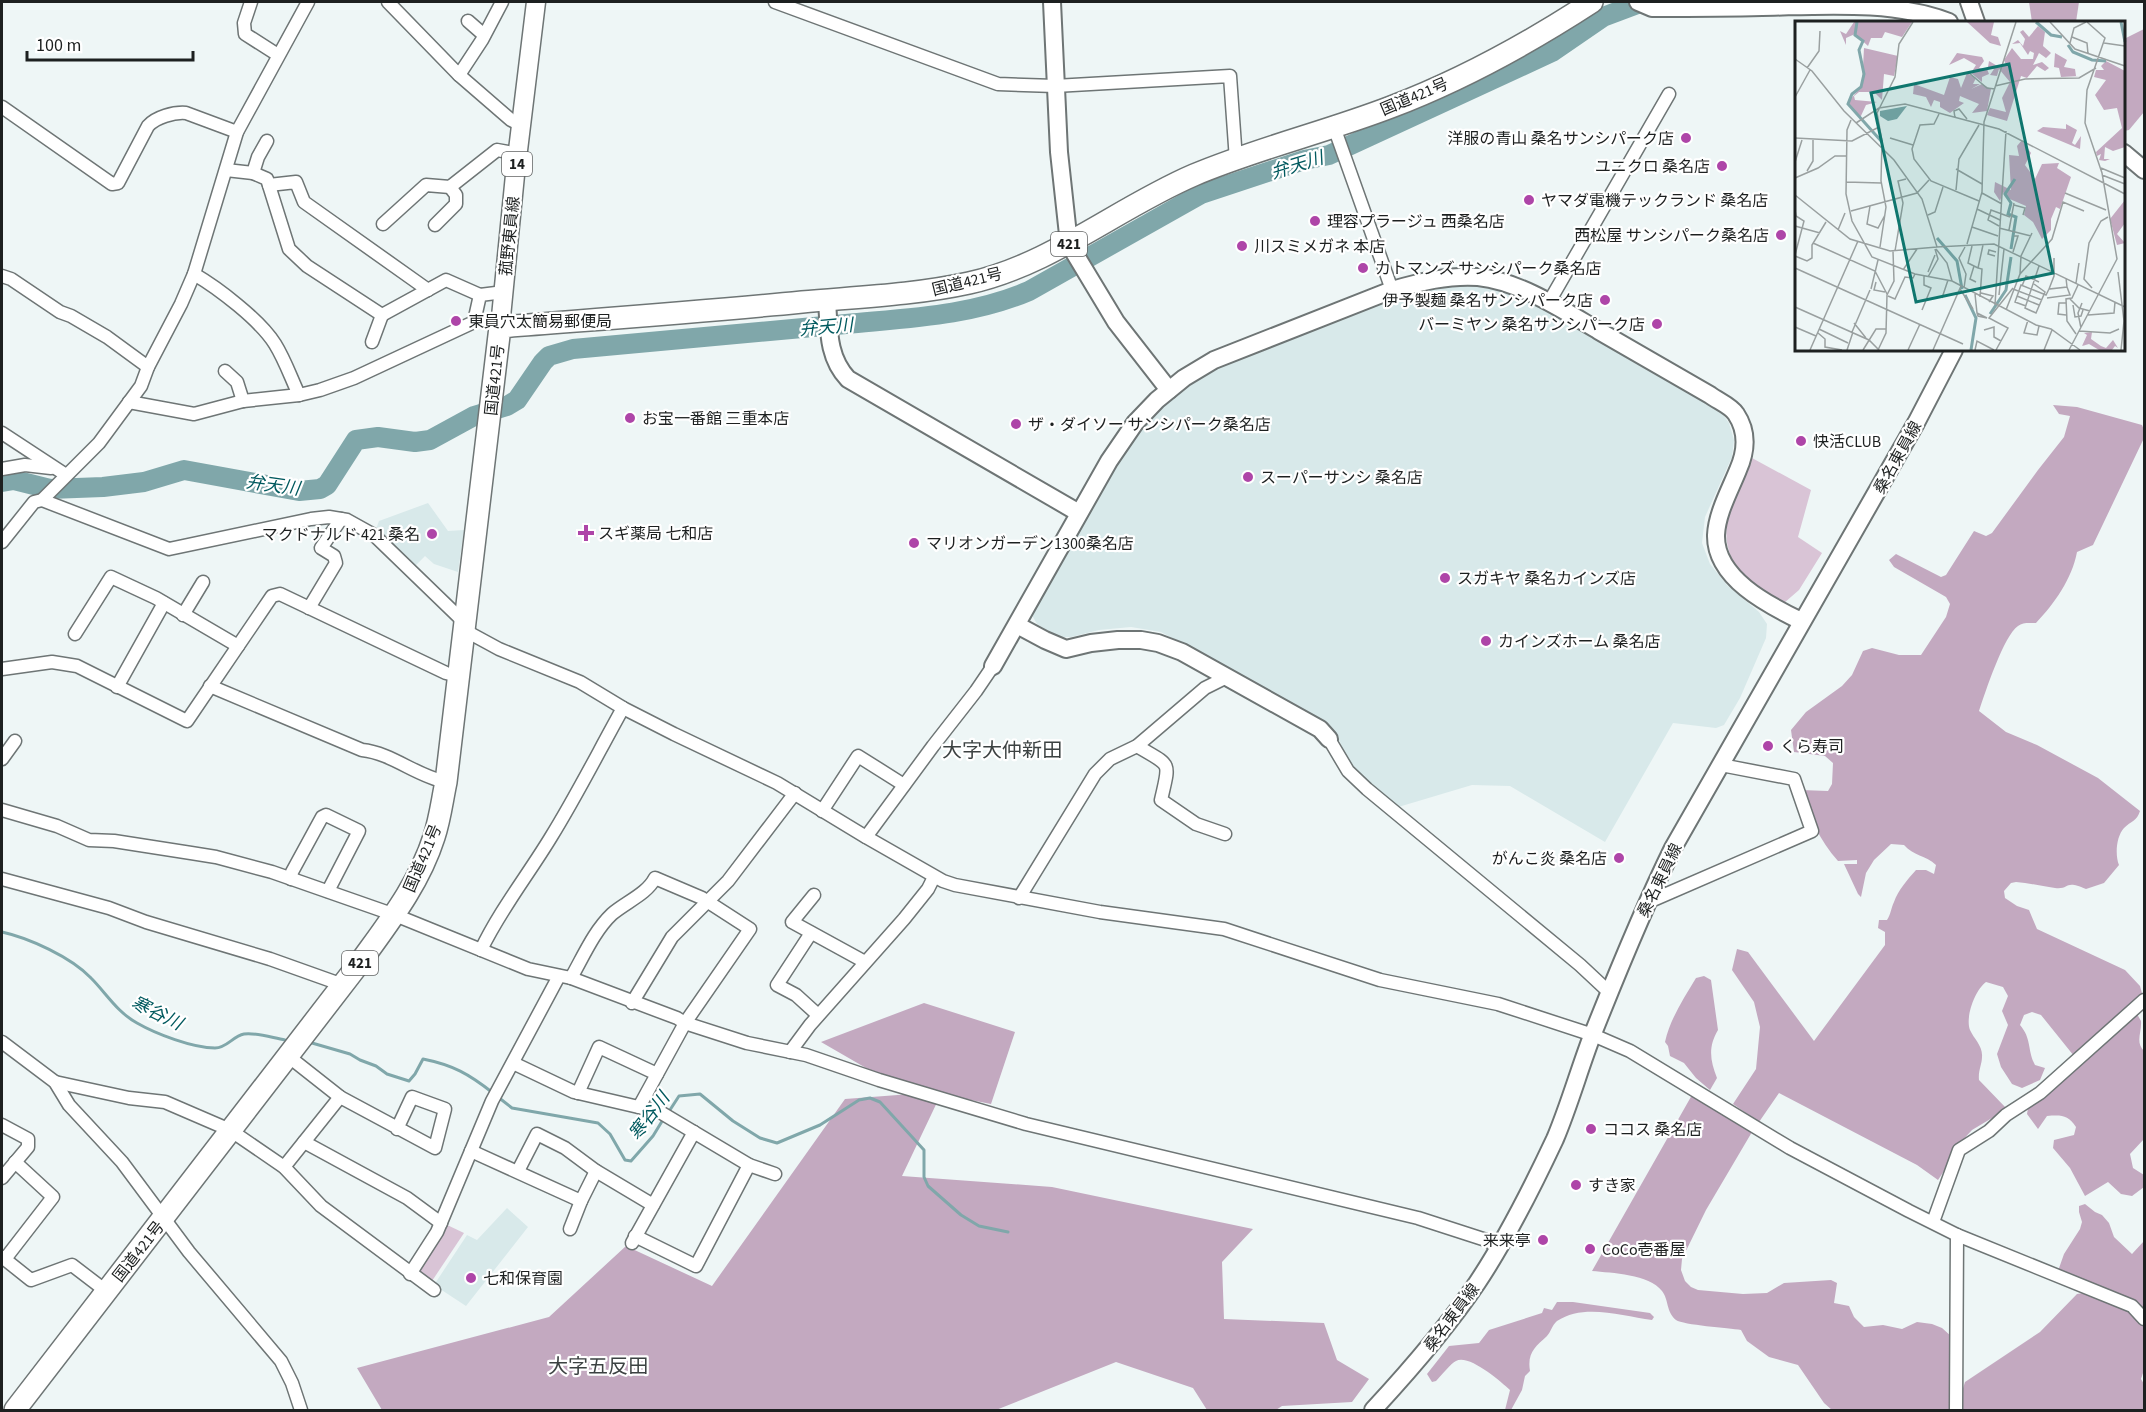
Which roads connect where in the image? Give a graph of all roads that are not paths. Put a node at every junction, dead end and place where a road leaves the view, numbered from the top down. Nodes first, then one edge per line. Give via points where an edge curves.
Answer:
1 (251, 2) edge
2 (308, 2) edge
3 (388, 2) edge
4 (502, 2) edge
5 (536, 2) edge
6 (776, 2) edge
7 (1052, 2) edge
8 (1592, 2) edge
9 (1969, 2) edge
10 (1794, 4) edge
11 (1645, 5) edge
12 (468, 21) dead end
13 (1946, 21) edge
14 (1976, 21) edge
15 (484, 35) junction
16 (278, 56) junction
17 (459, 75) junction
18 (1055, 86) junction
19 (1669, 94) dead end
20 (2, 107) edge
21 (521, 125) junction
22 (237, 132) junction
23 (1336, 133) junction
24 (267, 141) dead end
25 (518, 154) junction
26 (2125, 154) edge
27 (1236, 160) junction
28 (226, 170) junction
29 (2145, 170) edge
30 (253, 174) junction
31 (269, 185) junction
32 (450, 187) junction
33 (383, 224) dead end
34 (435, 225) dead end
35 (1071, 248) junction
36 (194, 274) junction
37 (2, 276) edge
38 (428, 290) junction
39 (1392, 290) junction
40 (504, 292) junction
41 (480, 295) junction
42 (1549, 302) junction
43 (828, 308) junction
44 (382, 315) junction
45 (500, 327) junction
46 (372, 342) dead end
47 (1953, 351) edge
48 (148, 367) junction
49 (225, 371) dead end
50 (1169, 390) junction
51 (299, 395) junction
52 (129, 402) junction
53 (243, 402) junction
54 (2, 433) edge
55 (2, 470) edge
56 (60, 475) junction
57 (44, 498) junction
58 (1079, 513) junction
59 (340, 519) junction
60 (2, 542) edge
61 (203, 582) dead end
62 (164, 603) junction
63 (309, 608) junction
64 (183, 615) junction
65 (1802, 621) junction
66 (1017, 625) junction
67 (465, 626) junction
68 (75, 634) dead end
69 (238, 646) junction
70 (993, 666) joint
71 (2, 669) edge
72 (458, 676) junction
73 (1227, 677) junction
74 (210, 686) junction
75 (117, 687) junction
76 (623, 708) junction
77 (1329, 739) joint
78 (15, 741) dead end
79 (1137, 746) junction
80 (2, 759) edge
81 (1721, 765) junction
82 (446, 782) junction
83 (903, 785) junction
84 (795, 793) junction
85 (2, 810) edge
86 (822, 811) junction
87 (1225, 834) dead end
88 (866, 837) junction
89 (934, 877) junction
90 (2, 879) edge
91 (291, 879) junction
92 (328, 891) junction
93 (814, 895) dead end
94 (1019, 898) junction
95 (708, 902) junction
96 (1646, 903) junction
97 (395, 915) junction
98 (811, 933) junction
99 (481, 951) junction
100 (865, 962) junction
101 (565, 977) junction
102 (343, 985) junction
103 (1610, 993) junction
104 (2145, 1000) edge
105 (632, 1003) junction
106 (818, 1015) junction
107 (685, 1023) junction
108 (1593, 1035) junction
109 (2, 1042) edge
110 (790, 1052) junction
111 (288, 1056) junction
112 (513, 1063) junction
113 (657, 1074) junction
114 (55, 1082) junction
115 (578, 1093) junction
116 (340, 1097) junction
117 (639, 1107) junction
118 (2, 1125) edge
119 (397, 1129) junction
120 (230, 1130) junction
121 (694, 1132) junction
122 (304, 1143) junction
123 (471, 1151) junction
124 (15, 1162) junction
125 (749, 1165) junction
126 (284, 1167) junction
127 (518, 1171) junction
128 (596, 1171) junction
129 (775, 1174) dead end
130 (2, 1178) edge
131 (581, 1201) junction
132 (653, 1205) junction
133 (163, 1218) junction
134 (1933, 1222) junction
135 (441, 1223) junction
136 (570, 1229) dead end
137 (1957, 1235) junction
138 (1499, 1247) junction
139 (3, 1258) edge
140 (410, 1274) junction
141 (434, 1290) dead end
142 (106, 1291) junction
143 (2145, 1319) edge
144 (15, 1410) edge
145 (301, 1410) edge
146 (1373, 1410) edge
147 (1956, 1410) edge

1 - 16 street via 244,23 245,34
2 - 16 street
3 - 17 street
4 - 15 street
5 - 21 main road, 菰野東員線 / 14
6 - 18 street via 998,84
7 - 18 street
8 - 23 highway, 国道421号 / 421 via 1507,54
9 - 14 street
10 - 11 street
10 - 13 street via 1883,9
12 - 15 street
15 - 17 street
16 - 22 street
17 - 21 street
18 - 27 street via 1230,76
18 - 35 street
19 - 42 street
20 - 22 street via 112,184 118,183 153,120 180,112
21 - 25 main road, 菰野東員線 / 14
22 - 28 street
23 - 27 highway, 国道421号 / 421
23 - 39 street
24 - 30 street
25 - 32 street via 497,150
25 - 40 main road, 菰野東員線 / 14
26 - 29 street
27 - 35 highway, 国道421号 / 421 via 1133,206
28 - 30 street
28 - 36 street
30 - 31 street via 267,179
31 - 38 street via 296,182 304,202
31 - 44 street via 289,249 307,266
32 - 33 street via 426,185
32 - 34 street via 456,204
35 - 43 highway, 国道421号 / 421 via 998,276
35 - 50 street via 1116,322
36 - 48 street
36 - 51 street via 223,292 266,332
37 - 48 street via 107,337
38 - 41 street via 446,280
38 - 44 street
39 - 42 street via 1452,276 1478,277 1510,285
39 - 50 street via 1206,364
40 - 41 street
40 - 45 main road, 菰野東員線 / 14
41 - 51 street via 474,322 354,378
42 - 65 street via 1735,412 1743,428 1744,456 1722,508 1717,549 1729,571 1755,596
43 - 45 highway, 国道421号 / 421
43 - 58 street via 835,362 854,384
44 - 46 street
45 - 67 highway, 国道421号 / 421
47 - 65 street, 桑名東員線
48 - 52 street
49 - 53 street via 237,382
50 - 58 street via 1122,440
51 - 53 street
52 - 53 street via 194,414
52 - 56 street via 99,443
54 - 56 street
55 - 56 street via 26,465
56 - 57 street
57 - 59 street via 169,549 311,519
57 - 60 street via 34,502
58 - 66 street
59 - 63 street via 321,548 334,556 336,562
59 - 67 street via 374,535
61 - 64 street
62 - 64 street
62 - 68 street via 111,577
62 - 75 street
63 - 69 street via 280,594 272,596
63 - 72 street
64 - 69 street
65 - 81 street, 桑名東員線
66 - 70 street
66 - 73 street via 1066,649 1118,640 1158,643
67 - 72 highway, 国道421号 / 421
67 - 76 street via 499,649 580,682
69 - 74 street
70 - 83 street
71 - 75 street via 68,663
72 - 82 highway, 国道421号 / 421
73 - 77 street via 1320,729
73 - 79 street via 1205,688
74 - 75 street via 187,721
74 - 82 street via 375,752 430,779
76 - 84 street
76 - 99 street via 581,786
77 - 103 street via 1348,771 1367,789
78 - 80 street
79 - 87 street via 1165,763 1168,769 1161,801 1196,824
79 - 94 street via 1110,759 1095,774
81 - 96 street, 桑名東員線
81 - 96 street via 1794,779 1812,831
82 - 97 highway, 国道421号 / 421 via 426,856
83 - 86 street via 858,756
83 - 88 street
84 - 86 street
84 - 95 street
85 - 91 street via 89,840 143,844 216,857
86 - 88 street
88 - 89 street
89 - 94 street
89 - 100 street via 922,897
90 - 102 street via 108,908
91 - 92 street
91 - 92 street via 326,815 359,831
92 - 97 street
93 - 98 street via 792,922
94 - 108 street via 1224,929 1380,980 1498,1004
95 - 101 street via 655,878 612,914
95 - 105 street via 672,937
95 - 107 street via 750,929
96 - 103 street, 桑名東員線
97 - 99 street
97 - 102 highway, 国道421号 / 421
98 - 100 street
98 - 106 street via 777,985 796,995
99 - 101 street via 528,969
100 - 106 street
101 - 105 street
101 - 112 street
102 - 111 highway, 国道421号 / 421
103 - 108 street, 桑名東員線
104 - 134 street via 2040,1094 1959,1150
105 - 107 street
106 - 110 street
107 - 110 street
107 - 113 street
108 - 134 street via 1630,1051 1822,1167
108 - 138 street, 桑名東員線 via 1556,1137
109 - 114 street
110 - 138 street via 1026,1124 1418,1218
111 - 116 street
111 - 120 highway, 国道421号 / 421
112 - 115 street
112 - 123 street via 494,1095
113 - 115 street via 599,1047
113 - 117 street
114 - 120 street via 165,1102
114 - 133 street via 69,1105 122,1162
115 - 117 street
116 - 119 street
116 - 122 street
117 - 121 street via 666,1115
118 - 124 street via 28,1140 28,1147
119 - 119 street via 412,1096 445,1108 435,1148
120 - 126 street
120 - 133 highway, 国道421号 / 421
121 - 125 street
121 - 132 street
122 - 126 street
122 - 135 street via 407,1198
123 - 127 street
123 - 135 street
124 - 130 street
124 - 139 street via 54,1197
125 - 129 street
125 - 132 street via 696,1266 633,1240
126 - 140 street via 321,1206
127 - 128 street via 537,1134 565,1148
127 - 131 street
128 - 131 street
128 - 132 street
131 - 136 street
133 - 142 highway, 国道421号 / 421
133 - 145 street via 281,1362
134 - 137 street
135 - 140 street
137 - 143 street via 2132,1306
137 - 147 street
138 - 146 street, 桑名東員線 via 1440,1333
139 - 142 street via 31,1280 72,1265
140 - 141 street
142 - 144 highway, 国道421号 / 421

